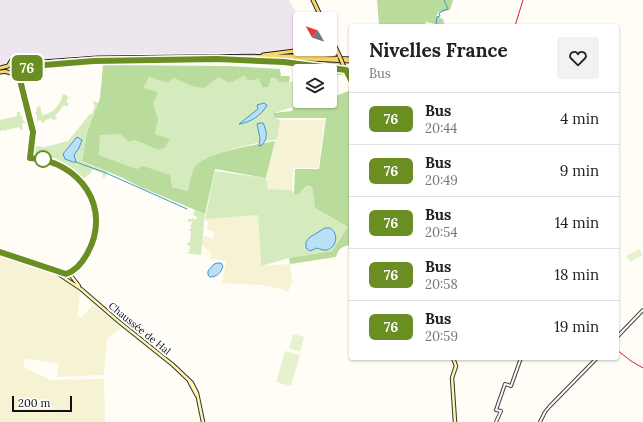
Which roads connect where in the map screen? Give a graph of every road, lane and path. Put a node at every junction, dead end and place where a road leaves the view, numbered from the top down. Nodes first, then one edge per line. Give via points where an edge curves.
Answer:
1 (313, 0) edge
2 (319, 12) edge
3 (293, 51) edge
4 (337, 51) edge
5 (238, 57) junction
6 (217, 59) junction
7 (349, 60) edge
8 (349, 60) edge
9 (24, 63) junction
10 (8, 66) junction
11 (0, 68) edge
12 (345, 68) junction
13 (25, 69) junction
14 (0, 72) edge
15 (9, 72) junction
16 (349, 76) edge
17 (0, 252) edge
18 (54, 271) junction
19 (66, 274) junction
20 (72, 278) junction
21 (65, 279) junction
22 (70, 281) junction
23 (81, 289) junction
24 (643, 310) edge
25 (619, 335) edge
26 (454, 360) edge
27 (521, 360) edge
28 (594, 361) edge
29 (204, 422) edge
30 (455, 422) edge
31 (496, 422) edge
32 (540, 422) edge

1 - 2 main road
3 - 5 main road
4 - 12 main road, bridge
5 - 7 main road via 296,56
5 - 9 main road via 97,58
6 - 8 main road
6 - 12 main road
6 - 13 main road via 94,61
9 - 10 main road via 19,59 13,60
9 - 13 main road
10 - 11 main road
10 - 15 main road
12 - 16 main road
13 - 15 main road via 19,76
14 - 15 main road
17 - 18 main road, Chaussée de Hal
18 - 19 main road, Chaussée de Hal
18 - 21 main road, Chaussée de Hal
19 - 20 main road, Chaussée de Hal via 71,274
19 - 21 main road
20 - 22 main road
20 - 23 main road, Chaussée de Hal
21 - 22 main road, Chaussée de Hal
22 - 23 main road, Chaussée de Hal
23 - 29 main road, Chaussée de Hal via 192,383
24 - 25 street
26 - 30 main road via 456,366 452,378
27 - 31 street via 511,386 505,384 496,410 501,411
28 - 32 street via 549,407

